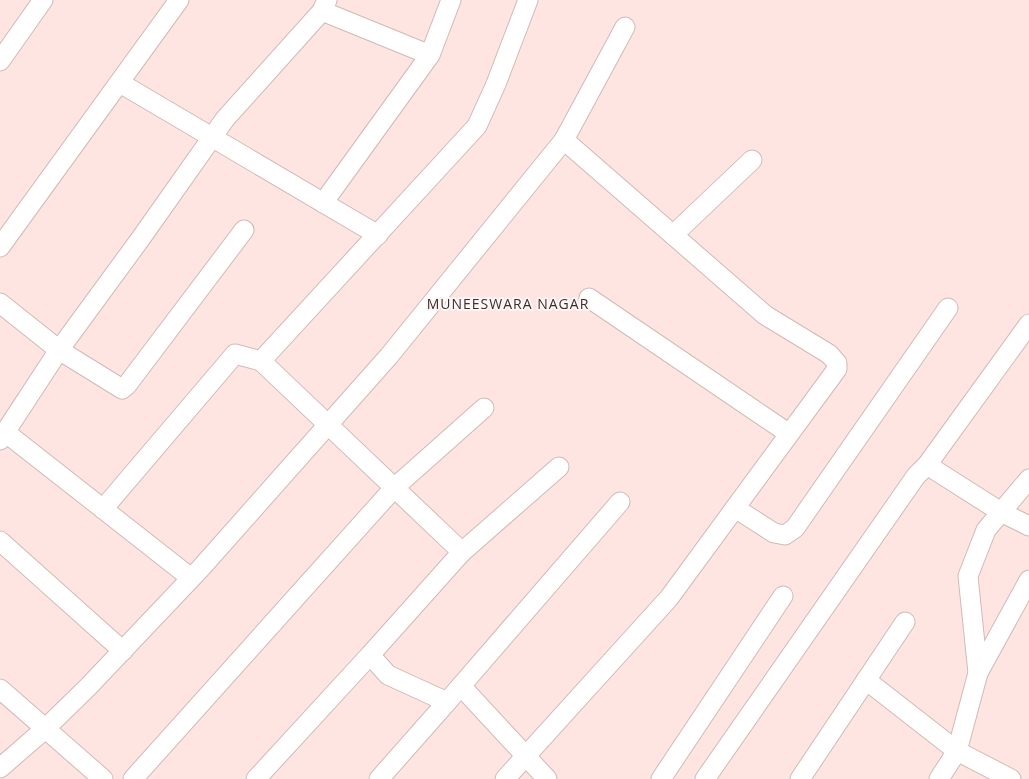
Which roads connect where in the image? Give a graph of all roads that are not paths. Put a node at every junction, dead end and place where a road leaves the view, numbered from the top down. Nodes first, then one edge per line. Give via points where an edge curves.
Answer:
1 (43, 0) edge
2 (179, 0) edge
3 (451, 0) edge
4 (528, 0) edge
5 (325, 5) edge
6 (626, 27) dead end
7 (430, 55) junction
8 (0, 61) edge
9 (120, 83) junction
10 (211, 136) junction
11 (564, 140) junction
12 (752, 160) dead end
13 (323, 203) junction
14 (244, 230) dead end
15 (378, 235) junction
16 (673, 235) junction
17 (0, 247) edge
18 (590, 298) dead end
19 (0, 303) edge
20 (948, 308) dead end
21 (1029, 324) edge
22 (59, 350) junction
23 (261, 361) junction
24 (484, 408) dead end
25 (328, 425) junction
26 (788, 433) junction
27 (3, 436) edge
28 (926, 465) junction
29 (559, 467) dead end
30 (1029, 479) edge
31 (394, 488) junction
32 (620, 502) dead end
33 (735, 508) junction
34 (104, 509) junction
35 (1001, 512) junction
36 (1029, 526) edge
37 (0, 541) edge
38 (462, 552) junction
39 (191, 578) junction
40 (1029, 580) edge
41 (783, 596) dead end
42 (905, 622) dead end
43 (122, 651) junction
44 (370, 655) junction
45 (978, 673) junction
46 (866, 680) junction
47 (460, 686) junction
48 (0, 689) edge
49 (447, 702) junction
50 (45, 729) junction
51 (957, 751) junction
52 (526, 757) junction
53 (0, 768) edge
54 (103, 779) edge
55 (133, 779) edge
56 (256, 779) edge
57 (379, 779) edge
58 (505, 779) edge
59 (546, 779) edge
60 (661, 779) edge
61 (705, 779) edge
62 (800, 779) edge
63 (939, 779) edge
64 (1011, 779) edge

1 - 8 street
2 - 9 street
3 - 7 street
4 - 15 street via 477,126
5 - 7 street
5 - 10 street
6 - 11 street
7 - 13 street
9 - 10 street
9 - 17 street
10 - 13 street
10 - 22 street
11 - 16 street
11 - 25 street via 389,356
12 - 16 street
13 - 15 street
14 - 22 street via 124,388 118,388
15 - 23 street
16 - 26 street via 765,315 837,362 834,376
18 - 26 street
19 - 22 street
20 - 33 street via 795,528 785,535 774,533
21 - 28 street
22 - 27 street
23 - 25 street
23 - 34 street via 234,354
24 - 31 street
25 - 31 street
25 - 39 street
26 - 33 street
27 - 34 street
28 - 35 street
28 - 61 street via 827,602
29 - 38 street
30 - 35 street
31 - 38 street
31 - 55 street
32 - 47 street
33 - 52 street via 669,598
34 - 39 street
35 - 36 street
35 - 45 street via 986,530 968,576
37 - 43 street
38 - 44 street
39 - 43 street
40 - 45 street
41 - 60 street
42 - 46 street
43 - 50 street
44 - 49 street via 388,675
44 - 56 street
45 - 51 street
46 - 51 street
46 - 62 street
47 - 49 street
47 - 52 street
48 - 50 street
49 - 57 street
50 - 53 street
50 - 54 street
51 - 63 street
51 - 64 street
52 - 58 street
52 - 59 street

